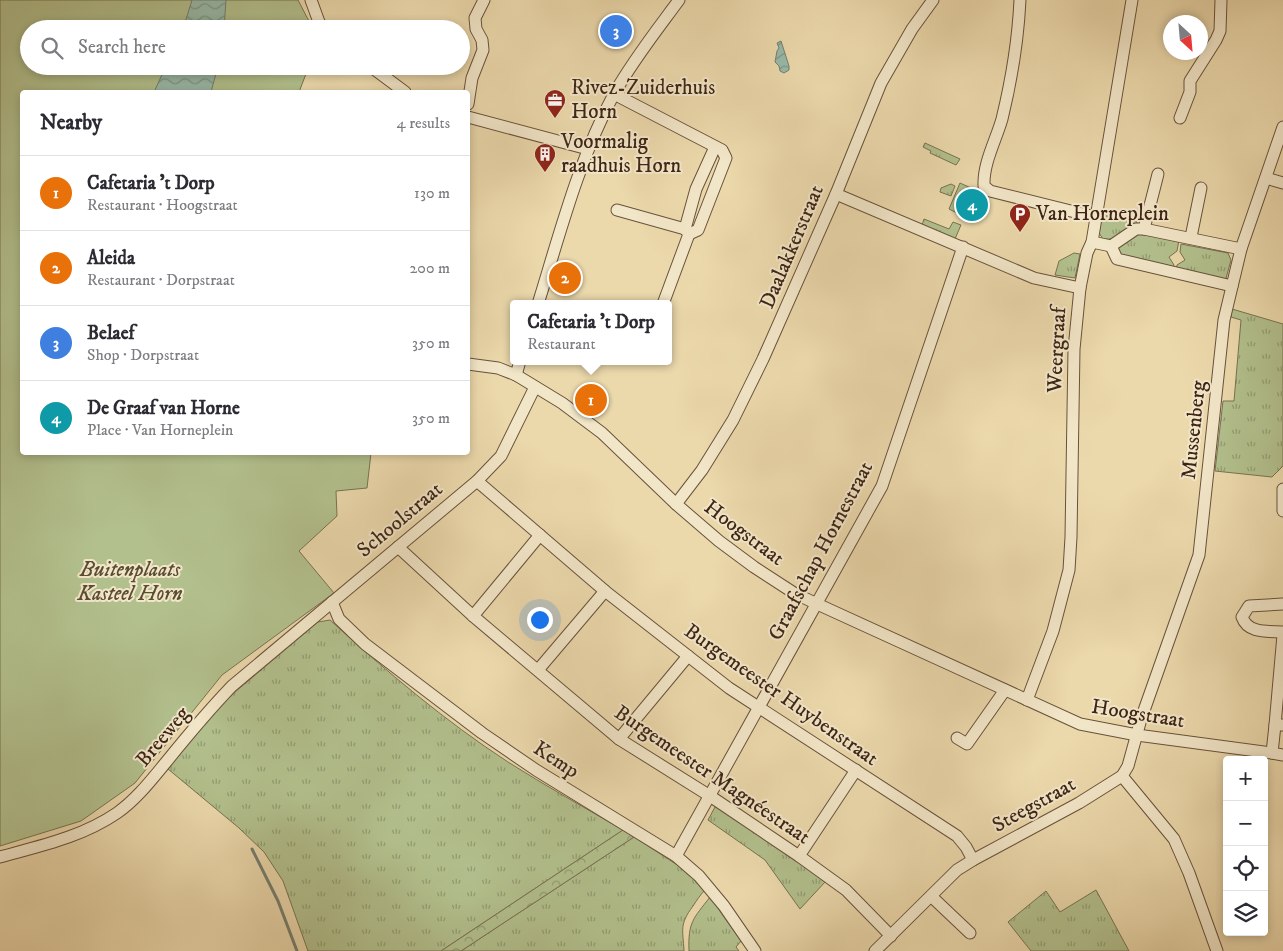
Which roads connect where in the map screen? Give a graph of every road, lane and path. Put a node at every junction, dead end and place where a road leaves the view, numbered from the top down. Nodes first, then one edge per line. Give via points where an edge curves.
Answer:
1 (311, 0) edge
2 (484, 0) edge
3 (679, 0) edge
4 (933, 0) edge
5 (1020, 0) edge
6 (1132, 0) edge
7 (1221, 0) edge
8 (318, 20) edge
9 (382, 75) edge
10 (402, 90) edge
11 (470, 91) edge
12 (614, 94) junction
13 (470, 118) edge
14 (1180, 118) dead end
15 (1283, 127) edge
16 (716, 147) junction
17 (588, 150) junction
18 (1158, 174) dead end
19 (1266, 178) junction
20 (1283, 183) edge
21 (1201, 188) dead end
22 (836, 194) junction
23 (617, 210) dead end
24 (1095, 217) junction
25 (1144, 228) junction
26 (687, 232) junction
27 (1191, 237) junction
28 (1092, 242) junction
29 (1111, 246) junction
30 (963, 247) junction
31 (1241, 249) junction
32 (1232, 286) junction
33 (1080, 288) junction
34 (539, 300) edge
35 (664, 300) edge
36 (470, 364) edge
37 (519, 365) edge
38 (516, 375) junction
39 (535, 388) junction
40 (477, 481) junction
41 (1283, 490) edge
42 (676, 504) junction
43 (1283, 511) edge
44 (540, 535) junction
45 (398, 547) junction
46 (605, 591) junction
47 (332, 602) junction
48 (815, 603) junction
49 (1283, 604) edge
50 (473, 616) junction
51 (1283, 633) edge
52 (688, 656) junction
53 (538, 670) junction
54 (1005, 690) junction
55 (1026, 700) junction
56 (760, 707) junction
57 (1279, 725) edge
58 (1137, 735) junction
59 (957, 738) dead end
60 (619, 739) junction
61 (1278, 754) edge
62 (856, 770) junction
63 (1122, 776) junction
64 (710, 796) junction
65 (676, 856) junction
66 (799, 856) junction
67 (0, 857) edge
68 (973, 860) junction
69 (932, 897) junction
70 (970, 933) dead end
71 (891, 936) junction
72 (755, 951) edge
73 (875, 951) edge
74 (1217, 951) edge

1 - 8 street
2 - 11 street via 476,18 483,50
3 - 12 street
4 - 22 street, Daalakkerstraat via 912,28 881,83
5 - 24 street via 1012,76 984,186 990,191
6 - 24 street, Weergraaf
7 - 14 street via 1220,31 1190,81 1190,92
9 - 10 street
12 - 16 street
12 - 17 street
13 - 17 street
15 - 19 street, Mussenberg
16 - 26 street via 696,189
16 - 26 street via 726,158 698,230
17 - 34 street
18 - 25 street
19 - 20 street
19 - 31 street, Mussenberg
21 - 27 street
22 - 30 street
22 - 42 street, Daalakkerstraat via 734,420
23 - 26 street
24 - 28 street, Weergraaf
25 - 27 street
25 - 29 street via 1136,229
26 - 35 street
27 - 31 street
28 - 29 street
28 - 33 street, Weergraaf
29 - 32 street via 1117,259
30 - 33 street via 1034,278
30 - 48 street, Graafschap Hornestraat via 882,486
31 - 32 street, Mussenberg
32 - 58 street, Mussenberg via 1224,320 1199,555
33 - 55 street, Weergraaf via 1074,349 1069,570 1053,631
36 - 38 street, Hoogstraat via 498,368
37 - 38 street
38 - 39 street, Hoogstraat
39 - 40 street, Schoolstraat via 501,456
39 - 42 street, Hoogstraat via 562,403 602,433
40 - 44 street, Burgemeester Huybenstraat
40 - 45 street, Schoolstraat
41 - 43 street
42 - 48 street, Hoogstraat via 754,567
44 - 46 street, Burgemeester Huybenstraat
44 - 50 street
45 - 47 street, Schoolstraat
45 - 50 street, Burgemeester Magnéestraat
46 - 52 street, Burgemeester Huybenstraat
46 - 53 street
47 - 65 street, Kemp via 339,618 365,644 482,733
47 - 67 street, Breeweg via 232,686 143,790 118,812 86,831
48 - 54 street, Hoogstraat
48 - 56 street, Graafschap Hornestraat
49 - 51 street via 1249,606 1242,617 1250,629
50 - 53 street, Burgemeester Magnéestraat
51 - 57 street, Hoogstraat
52 - 56 street, Burgemeester Huybenstraat
52 - 60 street
53 - 60 street, Burgemeester Magnéestraat
54 - 55 street, Hoogstraat
54 - 59 street via 967,744
55 - 58 street, Hoogstraat via 1080,724
56 - 62 street, Burgemeester Huybenstraat
56 - 64 street, Graafschap Hornestraat
57 - 61 street, Hoogstraat
58 - 61 street, Hoogstraat
58 - 63 street
60 - 64 street, Burgemeester Magnéestraat
62 - 66 street
62 - 68 street, Burgemeester Huybenstraat via 957,836
63 - 68 street, Steegstraat
63 - 74 street via 1174,839
64 - 65 street, Graafschap Hornestraat
64 - 66 street, Burgemeester Magnéestraat
65 - 72 street, Kemp via 699,876 724,906
66 - 71 street, Burgemeester Magnéestraat via 846,890
68 - 69 street, Steegstraat via 958,870
69 - 70 street
69 - 71 street, Steegstraat
71 - 73 street, Steegstraat

